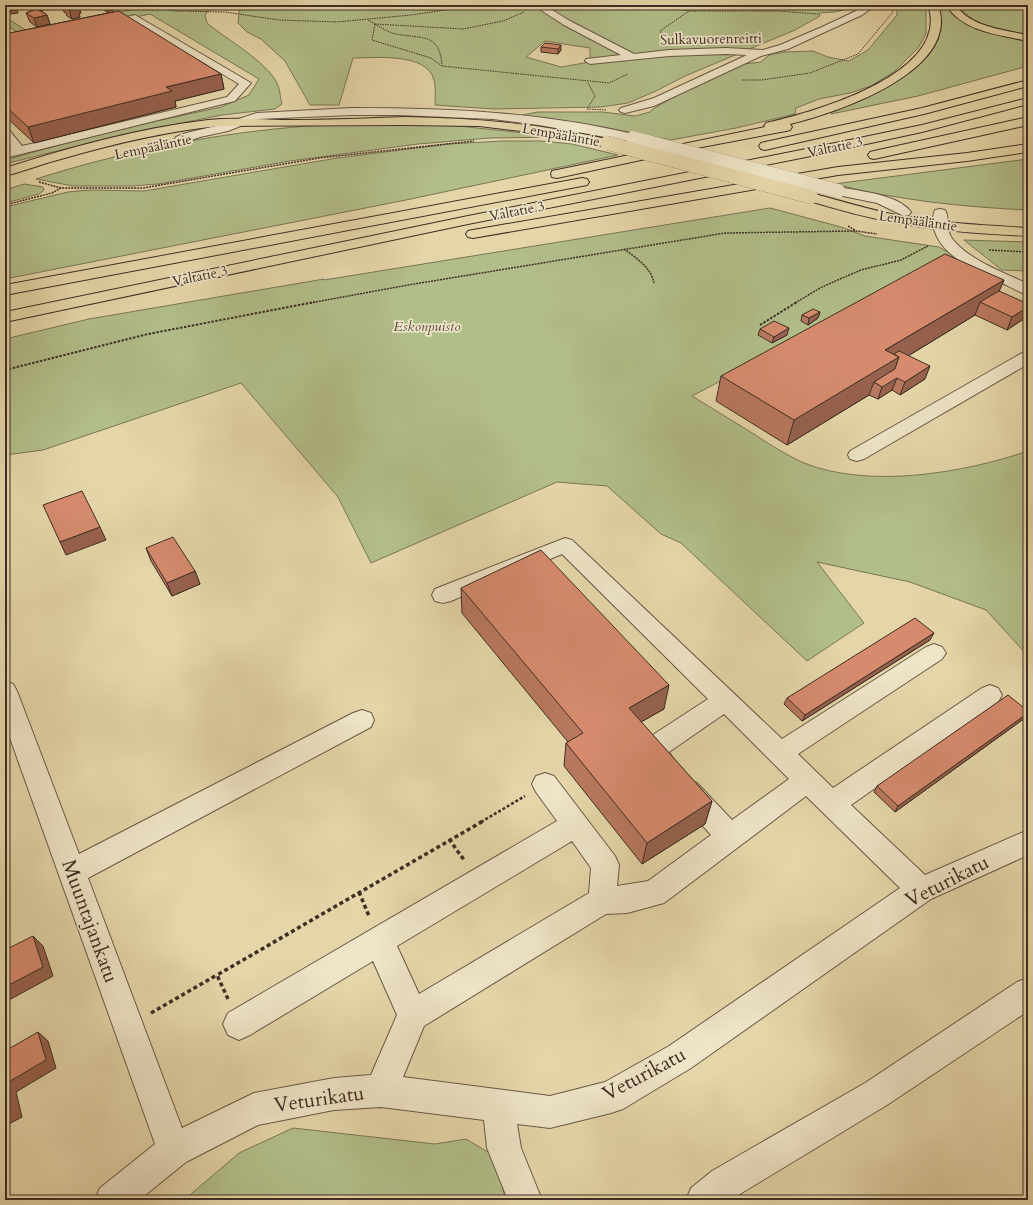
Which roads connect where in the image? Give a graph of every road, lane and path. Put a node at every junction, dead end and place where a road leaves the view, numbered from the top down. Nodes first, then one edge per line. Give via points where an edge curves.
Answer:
1 (480, 5) edge
2 (488, 5) edge
3 (655, 5) edge
4 (751, 5) edge
5 (871, 5) edge
6 (885, 5) edge
7 (933, 5) edge
8 (952, 5) edge
9 (524, 6) edge
10 (542, 7) edge
11 (158, 8) dead end
12 (689, 11) junction
13 (759, 11) junction
14 (851, 17) junction
15 (366, 19) junction
16 (375, 24) junction
17 (97, 26) edge
18 (1028, 38) edge
19 (669, 53) junction
20 (764, 53) junction
21 (632, 57) junction
22 (590, 61) dead end
23 (442, 66) junction
24 (708, 77) junction
25 (1028, 83) edge
26 (1028, 102) edge
27 (587, 109) dead end
28 (625, 110) dead end
29 (845, 115) dead end
30 (240, 122) junction
31 (1028, 122) edge
32 (305, 123) junction
33 (5, 133) edge
34 (180, 140) junction
35 (478, 140) dead end
36 (167, 143) dead end
37 (697, 144) junction
38 (24, 148) junction
39 (1028, 148) edge
40 (753, 149) dead end
41 (738, 152) dead end
42 (5, 154) edge
43 (653, 169) dead end
44 (12, 179) edge
45 (591, 181) dead end
46 (39, 182) dead end
47 (61, 188) junction
48 (691, 197) junction
49 (811, 197) junction
50 (5, 205) edge
51 (904, 212) junction
52 (956, 214) dead end
53 (942, 226) junction
54 (856, 231) dead end
55 (1028, 232) edge
56 (355, 245) junction
57 (624, 249) junction
58 (189, 253) junction
59 (654, 283) dead end
60 (5, 290) edge
61 (1028, 290) edge
62 (5, 317) edge
63 (760, 325) dead end
64 (1028, 357) edge
65 (5, 370) edge
66 (857, 455) dead end
67 (443, 595) dead end
68 (934, 653) dead end
69 (5, 691) edge
70 (990, 695) dead end
71 (726, 701) junction
72 (362, 720) dead end
73 (780, 753) junction
74 (807, 780) junction
75 (545, 784) joint
76 (831, 804) junction
77 (575, 825) junction
78 (730, 836) junction
79 (1028, 842) edge
80 (72, 872) junction
81 (921, 890) junction
82 (602, 901) junction
83 (380, 942) junction
84 (217, 975) junction
85 (1028, 993) edge
86 (413, 1016) junction
87 (239, 1024) joint
88 (129, 1026) junction
89 (381, 1091) junction
90 (498, 1105) junction
91 (174, 1150) junction
92 (112, 1200) edge
93 (525, 1200) edge
94 (703, 1200) edge

1 - 15 path
2 - 9 path
3 - 12 path
4 - 13 path
5 - 14 street, Sulkavuorenreitti
6 - 24 path via 891,7 892,12 858,54 810,73 762,80 719,80
7 - 37 main road via 938,21 930,46 904,72 885,85 835,107 804,117
8 - 18 main road via 958,15 967,20
10 - 16 path via 502,21 463,29 410,28
10 - 21 street via 566,23
11 - 15 path via 174,11 224,12 279,20 337,22
12 - 13 path
12 - 19 path via 660,31
13 - 14 path
14 - 20 street, Sulkavuorenreitti
15 - 16 path
16 - 23 path via 394,34 430,40 441,52
16 - 23 path via 372,40 431,58
17 - 38 street via 135,18 246,83 231,98
19 - 20 street, Sulkavuorenreitti
19 - 21 street, Sulkavuorenreitti
20 - 24 street
21 - 22 street, Sulkavuorenreitti
23 - 27 path via 588,82 595,96
24 - 28 street via 654,103
25 - 40 main road, Valtatie 3 via 924,111
26 - 56 main road, Valtatie 3 via 806,153
29 - 37 main road
30 - 32 main road, Lempääläntie
30 - 34 street
30 - 44 main road, Lempääläntie via 210,124 143,135 80,150
30 - 51 street, bridge via 257,116 364,111 437,111 537,120 633,138 888,202
31 - 48 main road
32 - 34 main road, Lempääläntie
32 - 49 main road, Lempääläntie, bridge via 402,120 533,129 607,143
33 - 38 street
34 - 36 main road, Lempääläntie
35 - 47 path via 319,158 143,188
37 - 58 main road via 234,239
38 - 42 street
39 - 48 main road via 838,171
41 - 43 main road
45 - 58 main road, Valtatie 3
46 - 47 path
47 - 50 path via 52,193
48 - 56 main road via 457,236
49 - 51 main road, Lempääläntie
49 - 53 main road, Lempääläntie via 872,214
51 - 53 main road, Lempääläntie
52 - 53 main road, Lempääläntie
53 - 55 main road, Lempääläntie
53 - 61 street via 973,262
53 - 63 path via 901,260 861,270 820,288
54 - 57 path via 725,233
56 - 62 main road, Valtatie 3
57 - 59 path via 640,261 654,278
57 - 65 path via 408,285 148,334
58 - 60 main road, Valtatie 3
64 - 66 street
67 - 71 street via 565,545
68 - 73 street
69 - 80 street, Muuntajankatu
70 - 76 street
71 - 73 street
71 - 78 street via 651,750
72 - 80 street
73 - 74 street
74 - 76 street
74 - 78 street
75 - 77 street
75 - 84 path
76 - 81 street
77 - 82 street via 605,865
77 - 83 street
78 - 82 street via 654,893
79 - 81 street, Veturikatu
80 - 88 street, Muuntajankatu
81 - 90 street, Veturikatu via 680,1057 610,1097 550,1112
82 - 86 street
83 - 86 street
83 - 87 street
84 - 87 path
84 - 88 path
85 - 94 street via 876,1094 724,1183
86 - 89 street
88 - 91 street, Muuntajankatu
89 - 90 street, Veturikatu
89 - 91 street, Veturikatu via 334,1094 254,1110
90 - 93 street via 504,1148
91 - 92 street, Veturikatu

